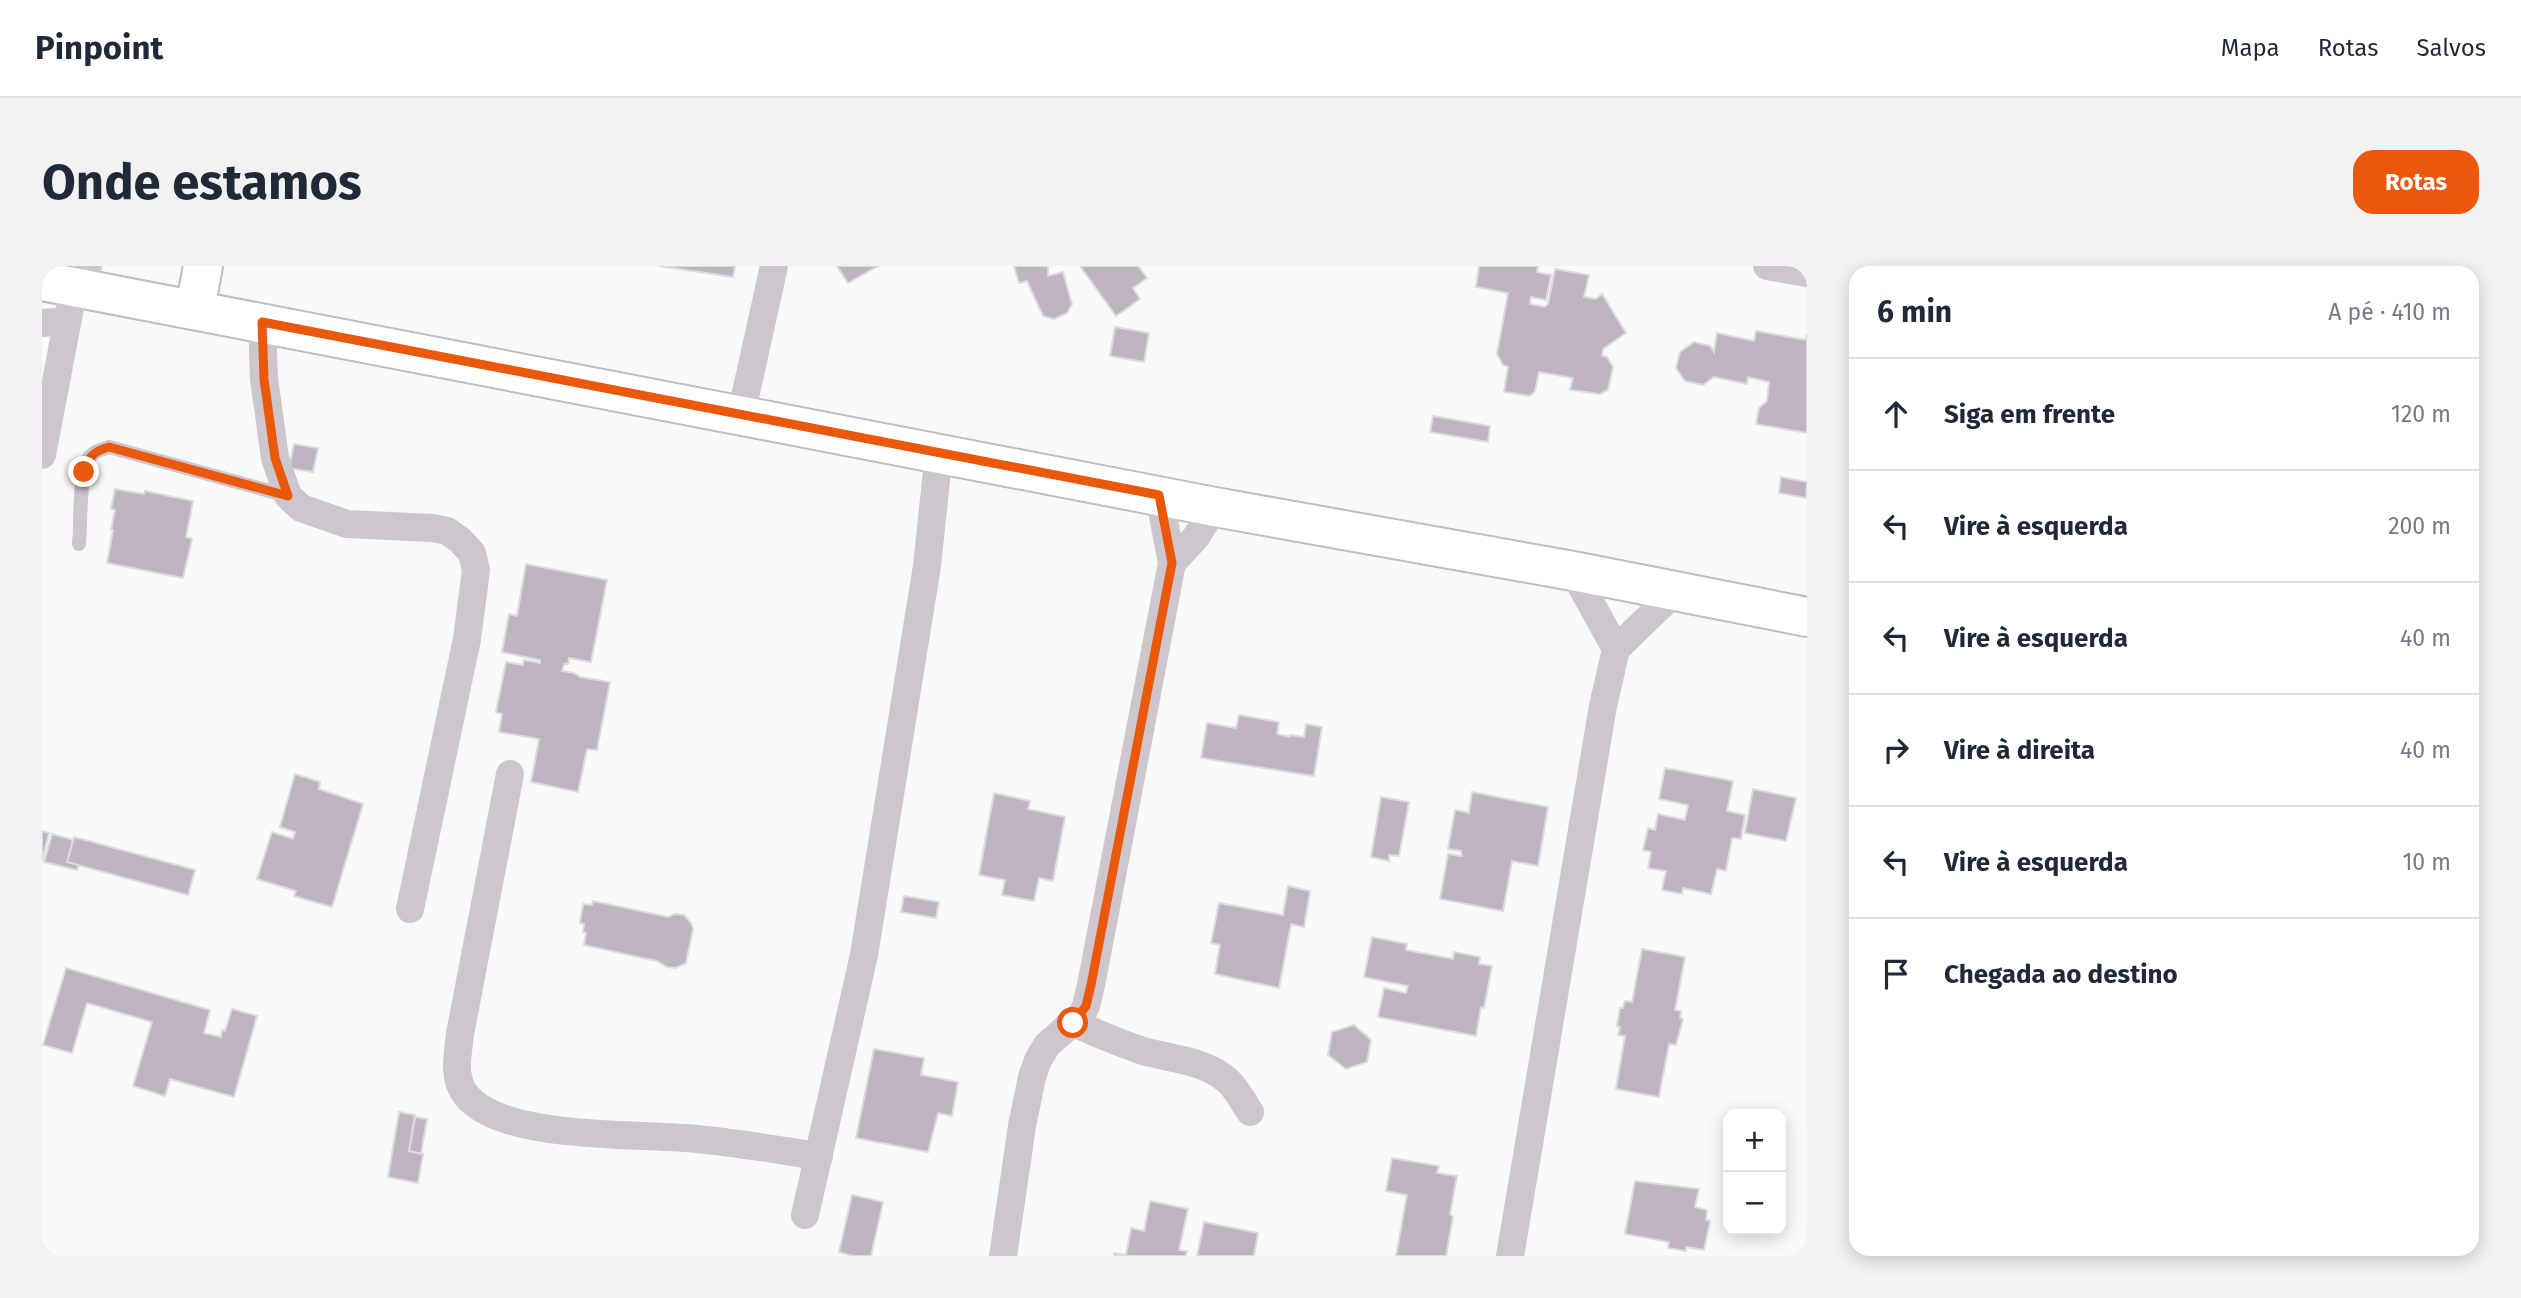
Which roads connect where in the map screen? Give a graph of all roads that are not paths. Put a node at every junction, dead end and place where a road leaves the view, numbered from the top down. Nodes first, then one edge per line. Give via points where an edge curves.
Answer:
1 (203, 266) edge
2 (774, 266) edge
3 (1767, 266) edge
4 (1807, 273) edge
5 (63, 296) edge
6 (195, 309) junction
7 (262, 322) junction
8 (49, 380) edge
9 (741, 415) junction
10 (939, 452) junction
11 (42, 455) edge
12 (1159, 495) junction
13 (288, 496) junction
14 (1215, 507) junction
15 (79, 544) dead end
16 (1172, 563) junction
17 (1573, 571) junction
18 (1675, 592) junction
19 (1807, 617) edge
20 (1616, 649) junction
21 (510, 774) dead end
22 (410, 909) dead end
23 (1073, 1023) junction
24 (1250, 1112) dead end
25 (819, 1156) junction
26 (805, 1215) dead end
27 (1003, 1256) edge
28 (1510, 1256) edge

1 - 6 street
2 - 9 street
3 - 4 street
5 - 6 street
5 - 8 street
6 - 7 street
7 - 9 street
7 - 13 street via 275,458
8 - 11 street
9 - 10 street
10 - 12 street
10 - 25 street via 927,566 864,955
12 - 14 street
12 - 16 street
13 - 15 lane via 109,447 96,450 87,460
13 - 22 street via 301,508 347,524 447,531 472,553 476,570 467,639
14 - 16 street
14 - 17 street
16 - 23 street via 1091,985 1086,1006
17 - 18 street
17 - 20 street
18 - 19 street
18 - 20 street
20 - 28 street
21 - 25 street via 460,1034 458,1082 465,1094 493,1115 554,1130 697,1139
23 - 24 street via 1121,1044 1210,1069 1229,1081
23 - 27 street via 1047,1045 1032,1077
25 - 26 street

